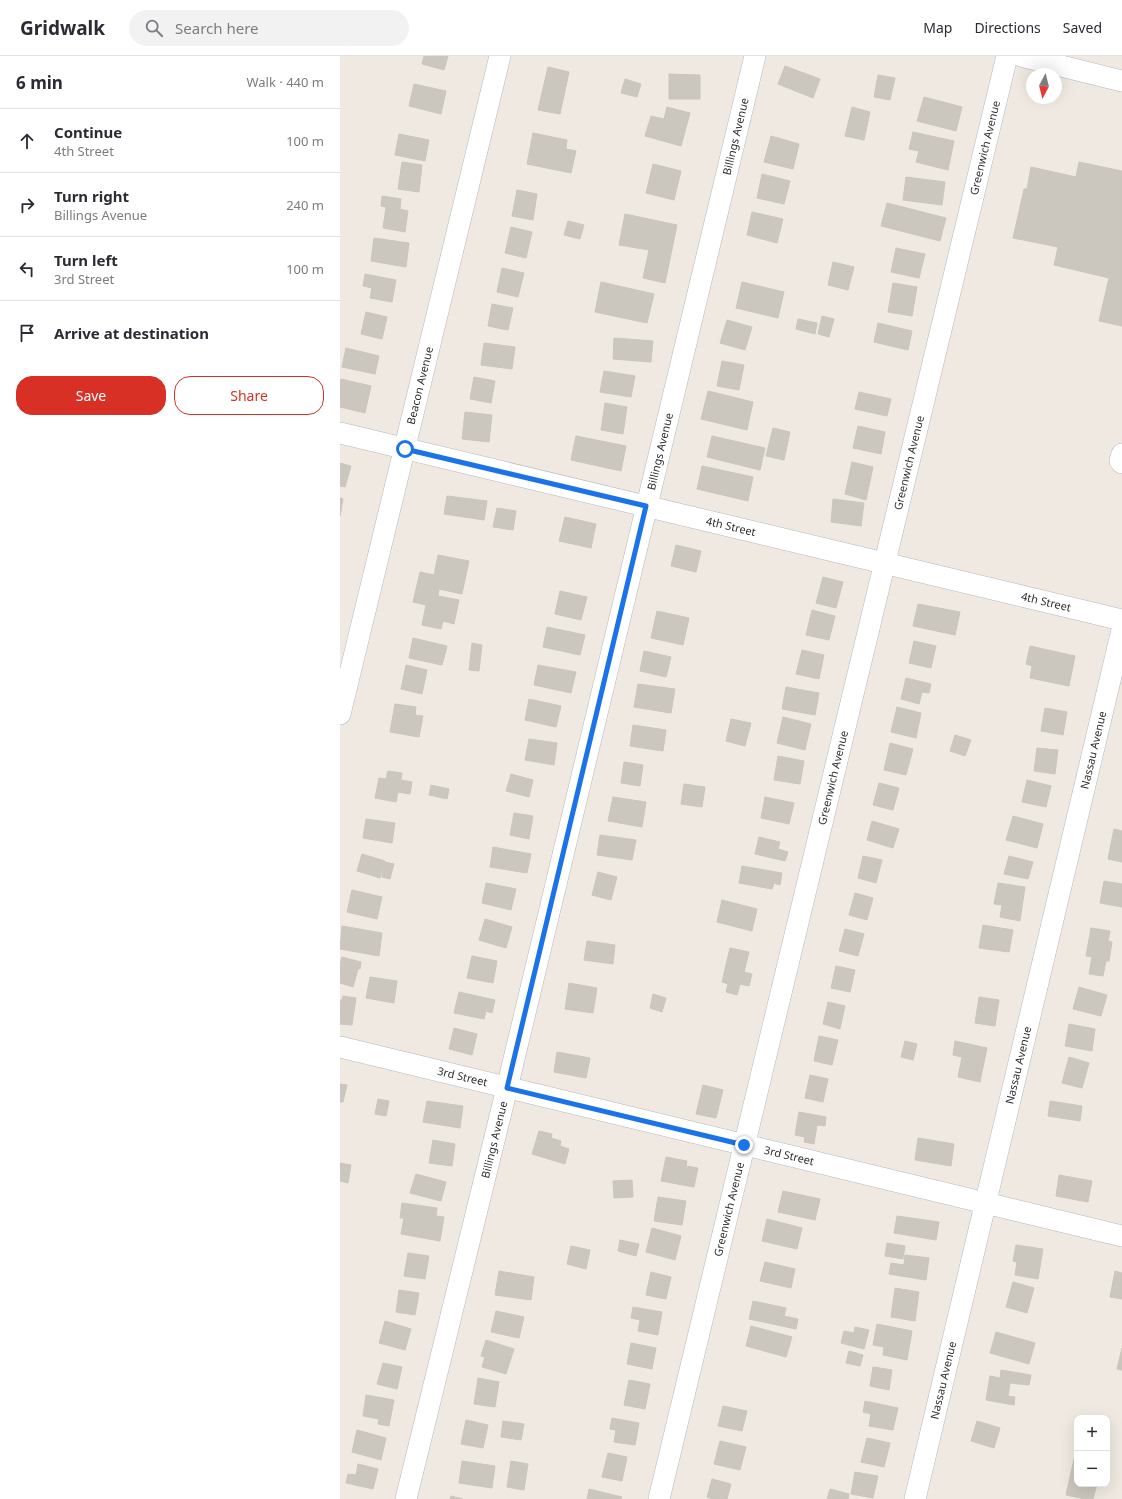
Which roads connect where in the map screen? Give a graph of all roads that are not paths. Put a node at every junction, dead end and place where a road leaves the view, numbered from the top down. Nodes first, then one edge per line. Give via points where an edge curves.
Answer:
1 (500, 56) edge
2 (755, 56) edge
3 (1007, 56) edge
4 (1021, 56) edge
5 (1122, 81) edge
6 (340, 433) edge
7 (405, 449) junction
8 (1122, 454) edge
9 (1122, 463) edge
10 (646, 506) junction
11 (884, 563) junction
12 (1122, 620) edge
13 (1122, 630) edge
14 (340, 714) edge
15 (340, 1047) edge
16 (507, 1088) junction
17 (744, 1145) junction
18 (985, 1203) junction
19 (1122, 1236) edge
20 (406, 1499) edge
21 (659, 1499) edge
22 (914, 1499) edge

1 - 7 street, Beacon Avenue
2 - 10 street, Billings Avenue
3 - 11 street, Greenwich Avenue
4 - 5 street
6 - 7 street, 4th Street
7 - 10 street, 4th Street
7 - 14 street, Beacon Avenue
8 - 9 street
10 - 11 street, 4th Street
10 - 16 street, Billings Avenue
11 - 12 street, 4th Street
11 - 17 street, Greenwich Avenue
13 - 18 street, Nassau Avenue
15 - 16 street, 3rd Street
16 - 17 street, 3rd Street
16 - 20 street, Billings Avenue
17 - 18 street, 3rd Street
17 - 21 street, Greenwich Avenue
18 - 19 street, 3rd Street
18 - 22 street, Nassau Avenue

